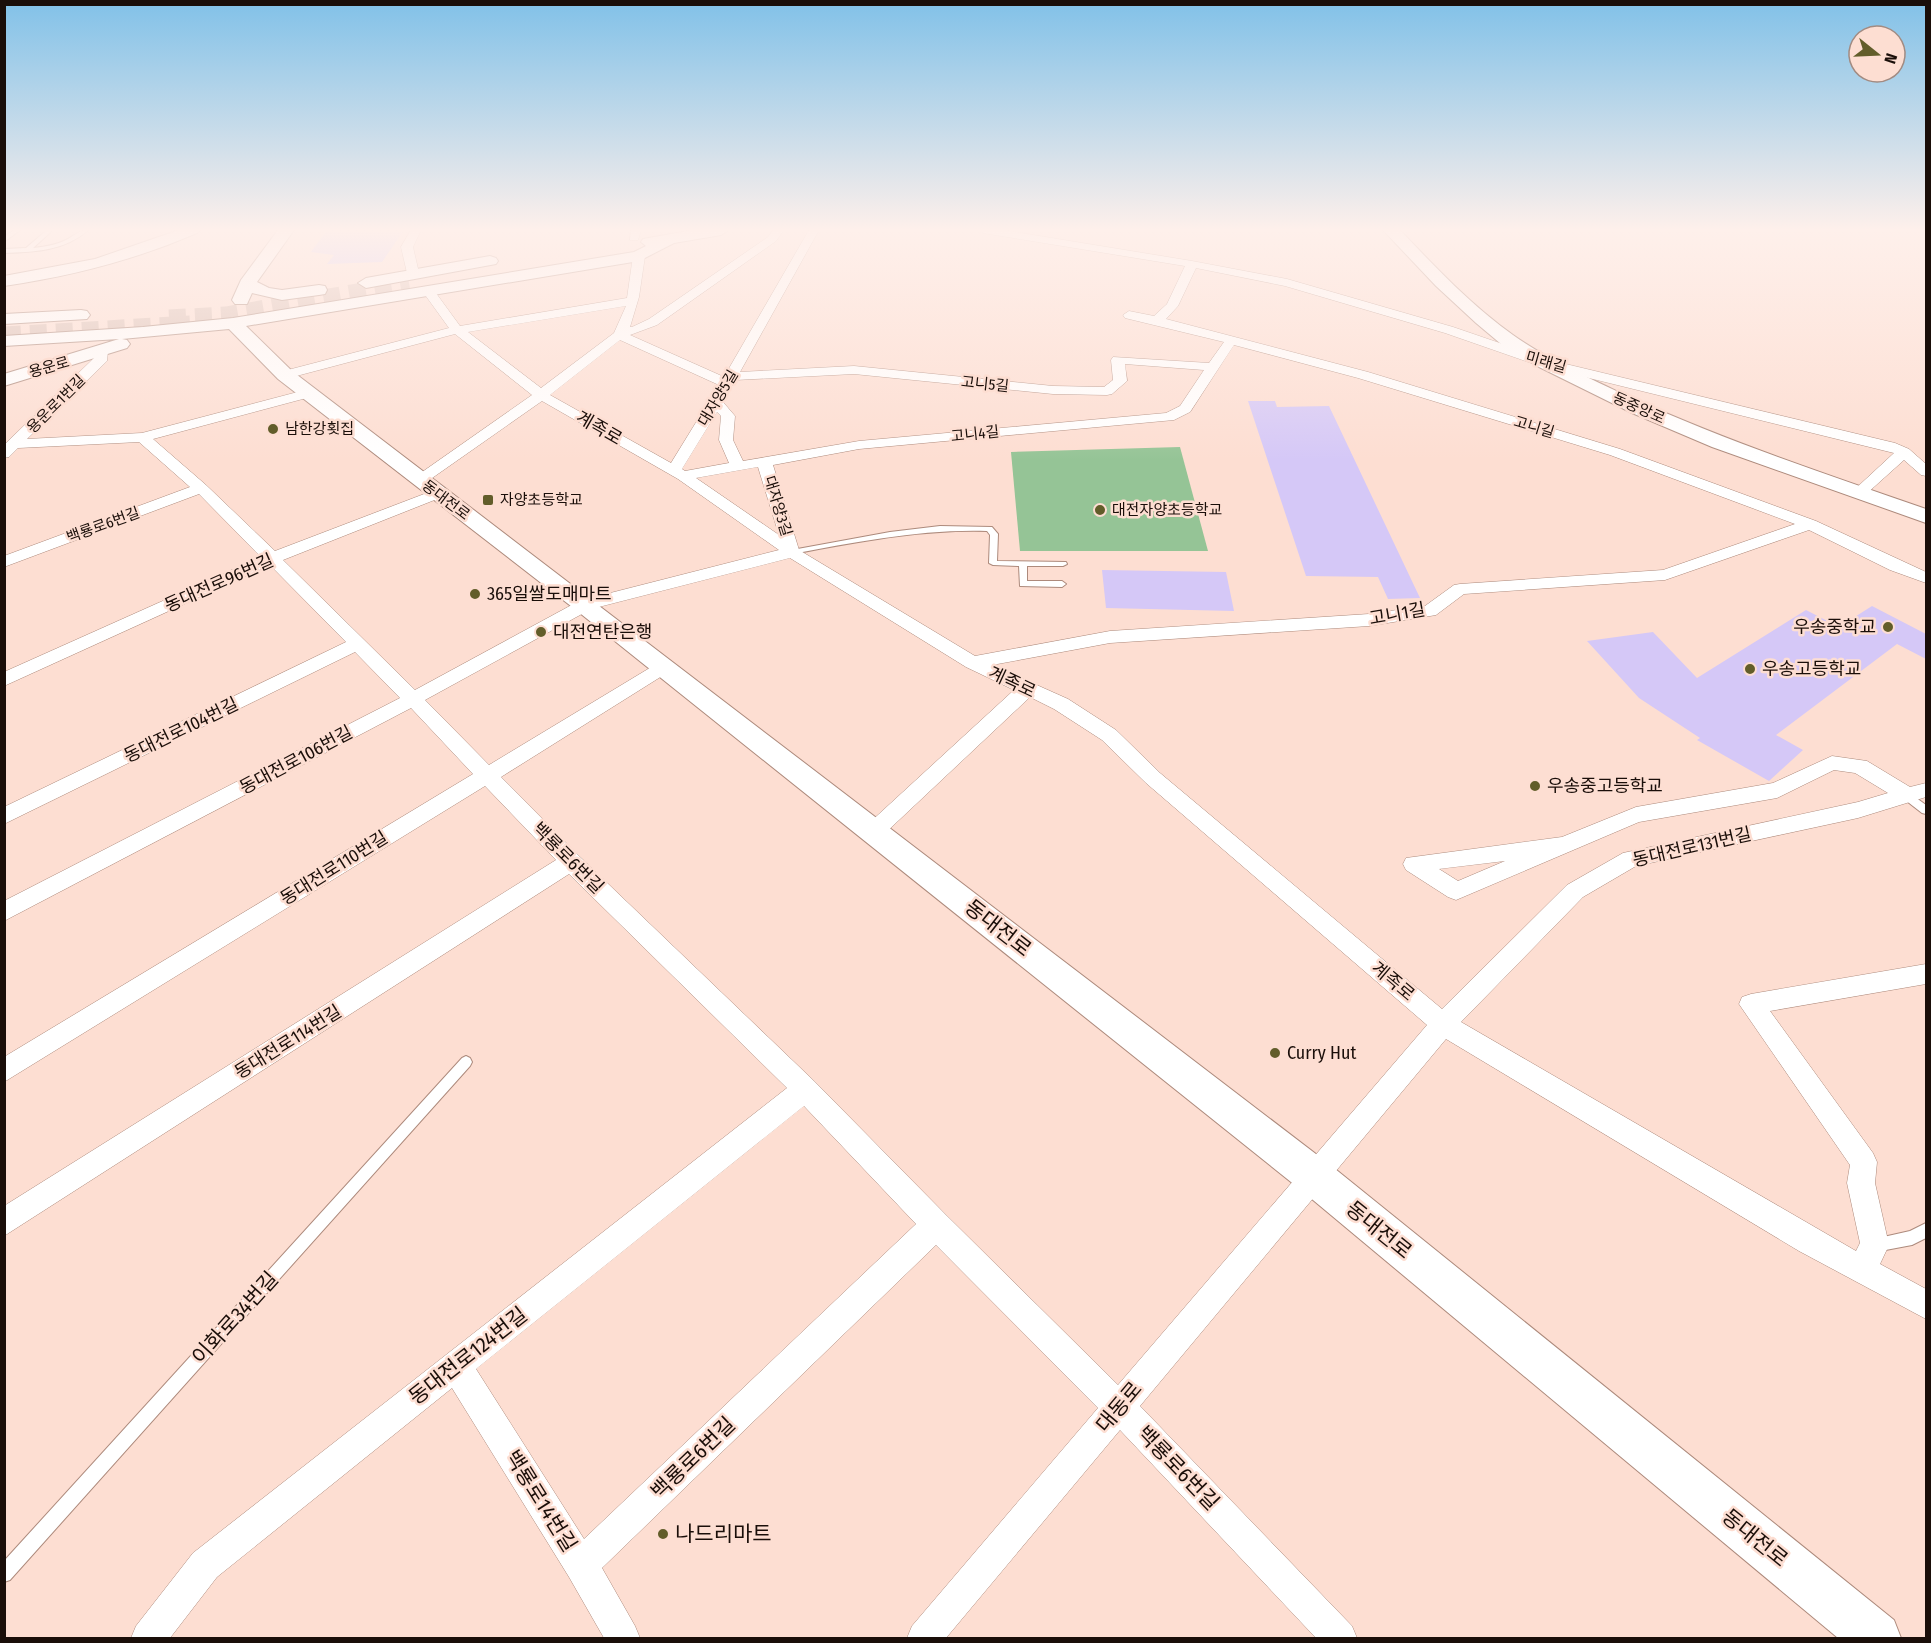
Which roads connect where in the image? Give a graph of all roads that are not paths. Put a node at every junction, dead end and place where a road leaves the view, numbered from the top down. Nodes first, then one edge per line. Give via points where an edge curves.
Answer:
1 (236, 307) edge
2 (254, 307) edge
3 (263, 307) edge
4 (437, 307) edge
5 (598, 307) edge
6 (630, 307) edge
7 (676, 307) edge
8 (770, 307) edge
9 (1171, 307) edge
10 (1371, 307) edge
11 (1468, 307) edge
12 (234, 311) junction
13 (98, 314) dead end
14 (1129, 315) dead end
15 (4, 319) edge
16 (1157, 320) junction
17 (457, 330) junction
18 (620, 334) junction
19 (1231, 340) junction
20 (4, 341) edge
21 (102, 351) junction
22 (1545, 363) junction
23 (1212, 367) junction
24 (729, 379) junction
25 (4, 380) edge
26 (297, 384) junction
27 (541, 395) junction
28 (716, 402) junction
29 (142, 437) junction
30 (10, 449) edge
31 (1905, 452) junction
32 (764, 461) junction
33 (737, 465) junction
34 (1926, 472) edge
35 (678, 473) junction
36 (429, 487) junction
37 (201, 488) junction
38 (1859, 493) junction
39 (1926, 516) edge
40 (1810, 524) junction
41 (792, 552) junction
42 (272, 558) junction
43 (4, 562) edge
44 (1023, 564) junction
45 (1063, 564) dead end
46 (1926, 578) edge
47 (1062, 584) dead end
48 (585, 605) junction
49 (358, 643) junction
50 (972, 663) junction
51 (664, 667) junction
52 (4, 680) edge
53 (1028, 689) junction
54 (413, 699) junction
55 (486, 774) junction
56 (1917, 793) edge
57 (1926, 810) edge
58 (4, 816) edge
59 (874, 831) junction
60 (1564, 845) junction
61 (572, 862) junction
62 (4, 912) edge
63 (1926, 974) edge
64 (1443, 1024) junction
65 (466, 1062) dead end
66 (4, 1071) edge
67 (805, 1089) junction
68 (1315, 1177) junction
69 (4, 1222) edge
70 (936, 1225) junction
71 (1926, 1230) edge
72 (1875, 1245) junction
73 (1861, 1269) junction
74 (1926, 1305) edge
75 (456, 1366) junction
76 (1119, 1407) junction
77 (581, 1565) junction
78 (4, 1574) edge
79 (148, 1638) edge
80 (623, 1638) edge
81 (924, 1638) edge
82 (1340, 1638) edge
83 (1876, 1638) edge

1 - 12 main road
2 - 12 main road
3 - 12 main road
4 - 17 street, 계족로
5 - 17 street
6 - 18 street
7 - 18 street via 654,322
8 - 24 street, 대자양5길
9 - 16 street
10 - 22 street, 미래길
11 - 22 main road, 동중앙로
12 - 20 main road via 143,332
12 - 21 main road, 용운로
12 - 26 main road, 동대전로
13 - 15 main road
14 - 16 street, 고니길
16 - 19 street, 고니길
17 - 26 street
17 - 27 street, 계족로
18 - 24 street
18 - 27 street
19 - 23 street, 고니4길
19 - 40 street, 고니길 via 1363,375 1615,452
21 - 25 main road, 용운로
21 - 30 street, 용운로1번길 via 102,358
22 - 31 street, 미래길
22 - 38 main road, 동중앙로 via 1635,407
23 - 24 street, 고니5길 via 1118,360 1120,381 1107,392 854,370
23 - 32 street, 고니4길 via 1185,410 1168,417 859,445
24 - 28 street, 대자양5길
26 - 29 street
26 - 36 main road, 동대전로
27 - 35 street, 계족로
27 - 36 street
28 - 33 street via 728,416 726,440
28 - 35 street, 대자양5길
29 - 30 street
29 - 37 street, 백룡로6번길
31 - 34 street, 미래길
31 - 38 street
32 - 33 street, 고니4길
32 - 41 street, 대자양3길
33 - 35 street, 고니4길
35 - 41 street, 계족로
36 - 42 street, 동대전로96번길
36 - 48 main road, 동대전로
37 - 42 street, 백룡로6번길
37 - 43 street, 백룡로6번길
38 - 39 main road, 동중앙로
40 - 46 street, 고니길 via 1883,562
40 - 50 street, 고니1길 via 1665,574 1460,589 1430,611 1300,626 1110,637
41 - 44 lane via 925,529 977,528 989,529 994,534 993,563
41 - 48 street
41 - 50 street, 계족로
42 - 49 street, 백룡로6번길
42 - 52 street, 동대전로96번길
44 - 45 lane
44 - 47 lane via 1023,584
48 - 51 main road, 동대전로
48 - 54 street, 동대전로106번길
49 - 54 street, 백룡로6번길
49 - 58 street, 동대전로104번길
50 - 53 street, 계족로
51 - 55 street, 동대전로110번길
51 - 59 main road, 동대전로
53 - 59 street
53 - 64 street, 계족로 via 1061,704 1109,735 1153,778
54 - 55 street, 백룡로6번길
54 - 62 street, 동대전로106번길
55 - 61 street, 백룡로6번길
55 - 66 street, 동대전로110번길
56 - 57 lane
56 - 60 street via 1860,766 1832,763 1777,790 1636,815
56 - 64 street, 동대전로131번길 via 1858,810 1631,859 1575,891
59 - 68 main road, 동대전로
60 - 60 street via 1456,891 1414,864 1425,862
61 - 67 street, 백룡로6번길
61 - 69 street, 동대전로114번길
63 - 72 street via 1751,1004 1864,1162 1861,1183
64 - 68 street, 동대전로131번길
64 - 73 street
65 - 78 lane, 이화로34번길
67 - 70 street, 백룡로6번길
67 - 75 street, 동대전로124번길
68 - 76 street, 대동로
68 - 83 main road, 동대전로
70 - 76 street, 백룡로6번길
70 - 77 street, 백룡로6번길
71 - 72 lane via 1912,1238
72 - 73 street
73 - 74 street
75 - 77 street, 백룡로14번길
75 - 79 street, 동대전로124번길 via 206,1565
76 - 81 street, 대동로
76 - 82 street, 백룡로6번길
77 - 80 street, 백룡로14번길

